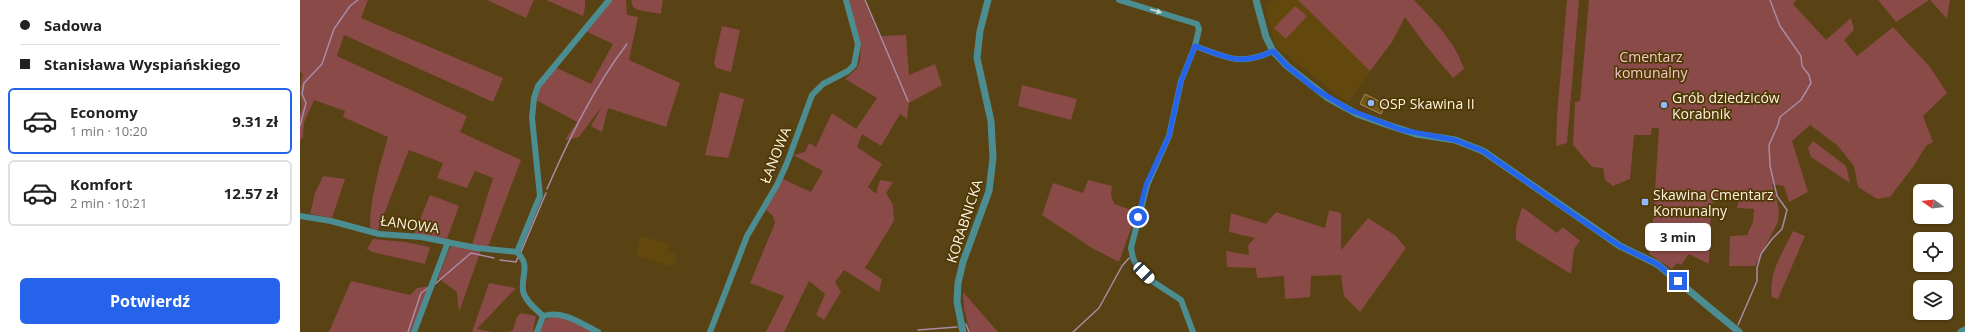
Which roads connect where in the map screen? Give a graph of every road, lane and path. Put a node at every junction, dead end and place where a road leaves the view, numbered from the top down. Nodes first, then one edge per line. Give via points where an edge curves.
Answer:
1 (609, 0) edge
2 (846, 0) edge
3 (988, 0) edge
4 (1119, 0) edge
5 (1256, 0) edge
6 (1195, 46) junction
7 (1273, 51) junction
8 (300, 216) edge
9 (448, 242) junction
10 (517, 252) junction
11 (543, 316) junction
12 (1965, 330) edge
13 (414, 332) edge
14 (537, 332) edge
15 (598, 332) edge
16 (710, 332) edge
17 (963, 332) edge
18 (1193, 332) edge
19 (1740, 332) edge
20 (1961, 332) edge

1 - 10 street via 538,86 532,118 540,196
2 - 16 street, ŁANOWA via 858,44 854,65 823,84 812,95 777,185 747,236
3 - 17 street, KORABNICKA via 980,31 977,58 991,121 993,158 986,204 963,262 958,283 957,302
4 -> 6 street via 1197,24 1200,29
5 - 7 street
6 - 7 street via 1239,60
6 - 18 street via 1181,81 1169,136 1146,185 1131,248 1137,266 1152,281 1181,300
7 - 19 street via 1315,89 1352,111 1402,130 1455,140 1483,151 1620,246 1657,264
8 - 9 street, ŁANOWA via 331,221 379,234
9 - 10 street, ŁANOWA
9 - 13 street
10 - 11 street via 523,258 524,291 527,300
11 - 14 street
11 - 15 street via 553,312
12 - 20 street

